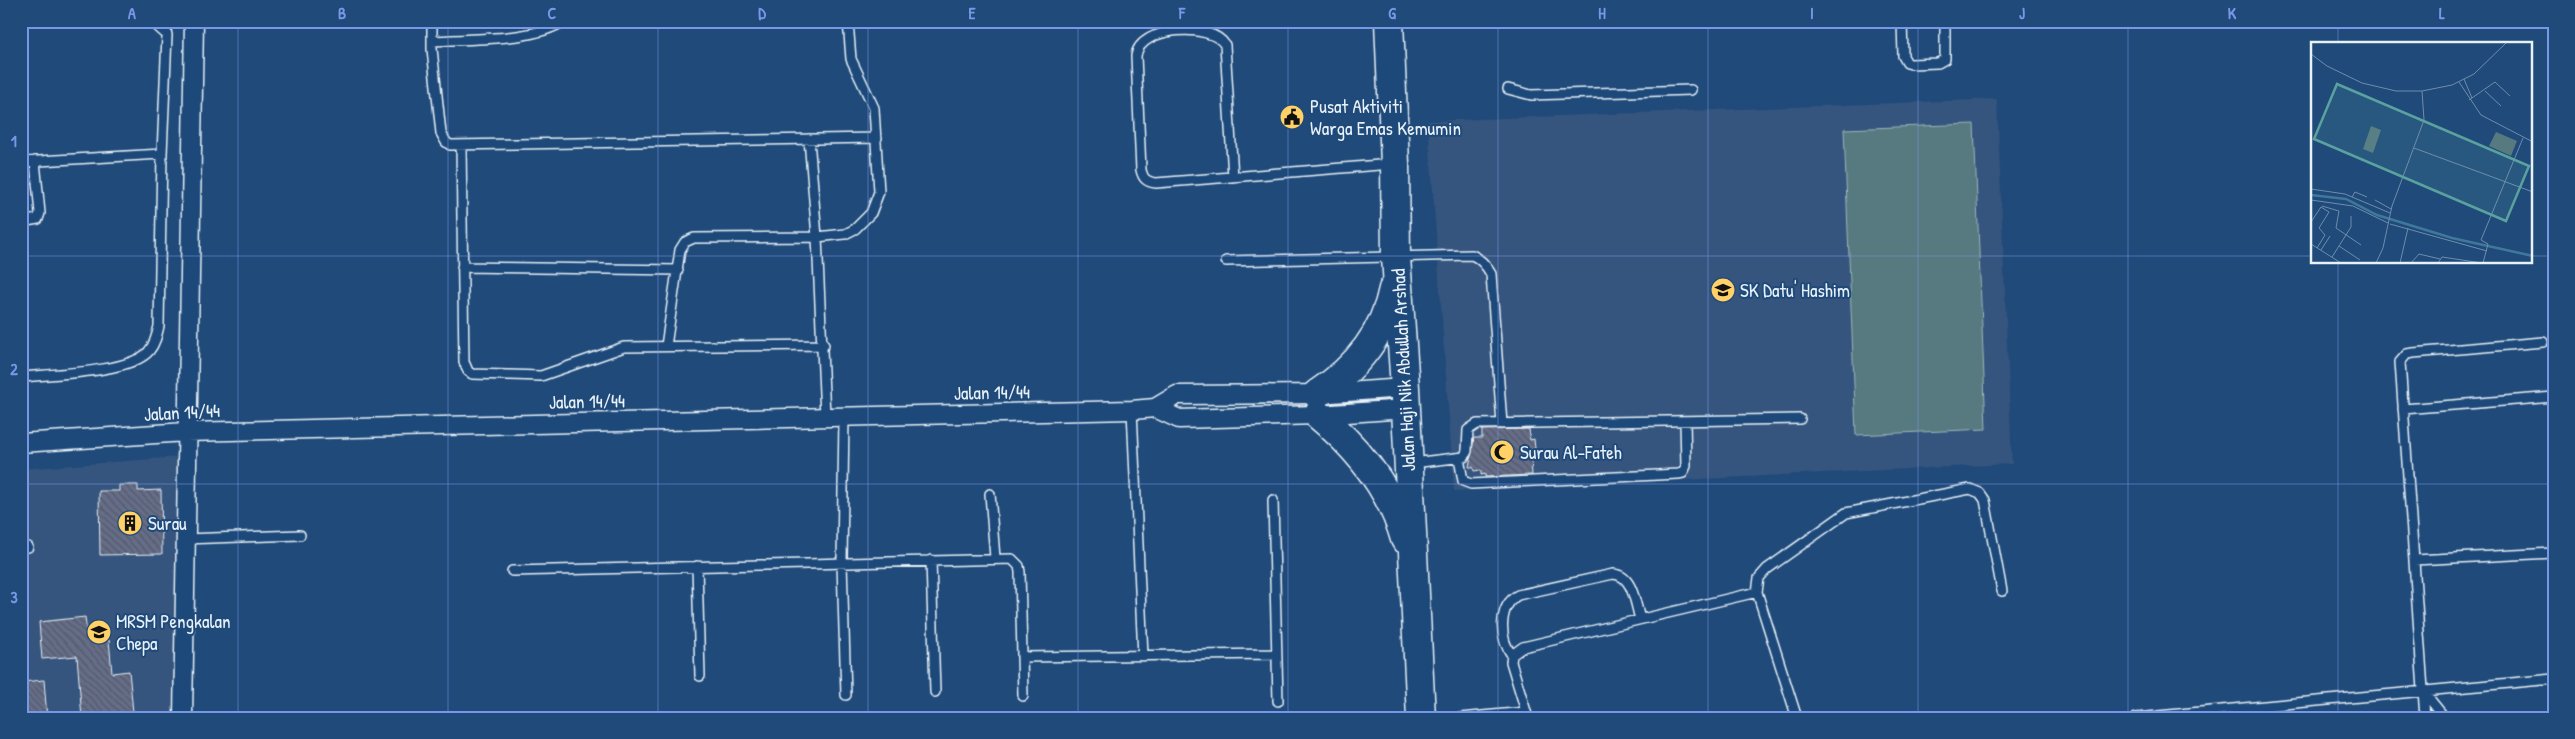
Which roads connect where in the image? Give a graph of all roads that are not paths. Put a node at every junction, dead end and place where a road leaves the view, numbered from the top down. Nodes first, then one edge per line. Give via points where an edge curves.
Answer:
1 (151, 21) edge
2 (164, 21) edge
3 (194, 21) edge
4 (432, 21) edge
5 (564, 21) edge
6 (848, 21) edge
7 (1389, 21) edge
8 (1902, 21) edge
9 (1944, 21) edge
10 (167, 34) junction
11 (432, 40) junction
12 (1508, 89) dead end
13 (1691, 90) dead end
14 (877, 138) junction
15 (808, 139) junction
16 (461, 145) junction
17 (162, 154) junction
18 (35, 161) junction
19 (21, 162) edge
20 (1395, 164) junction
21 (1233, 177) junction
22 (21, 222) edge
23 (818, 237) junction
24 (1396, 257) junction
25 (1226, 262) dead end
26 (462, 267) junction
27 (678, 270) junction
28 (2543, 342) dead end
29 (824, 344) junction
30 (666, 346) junction
31 (21, 377) edge
32 (2554, 397) edge
33 (1406, 398) junction
34 (1317, 405) junction
35 (1155, 408) junction
36 (2403, 409) junction
37 (1132, 410) junction
38 (826, 416) junction
39 (844, 416) junction
40 (1800, 419) dead end
41 (1685, 421) junction
42 (1502, 424) junction
43 (186, 432) junction
44 (21, 443) edge
45 (1459, 458) junction
46 (1409, 464) junction
47 (990, 494) dead end
48 (1273, 500) dead end
49 (300, 536) dead end
50 (184, 539) junction
51 (2554, 553) edge
52 (995, 558) junction
53 (931, 560) junction
54 (2414, 560) junction
55 (842, 562) junction
56 (697, 566) junction
57 (512, 571) dead end
58 (2002, 590) dead end
59 (1757, 592) junction
60 (1415, 595) junction
61 (1640, 619) junction
62 (1276, 654) junction
63 (1512, 655) junction
64 (1143, 656) junction
65 (1022, 657) junction
66 (700, 676) dead end
67 (2554, 679) edge
68 (2423, 691) junction
69 (935, 692) dead end
70 (846, 695) dead end
71 (1023, 696) dead end
72 (1278, 701) dead end
73 (1527, 715) edge
74 (183, 718) edge
75 (1421, 718) edge
76 (1460, 718) edge
77 (1797, 718) edge
78 (2136, 718) edge
79 (2425, 718) edge
80 (2445, 718) edge

1 - 10 lane
2 - 10 lane
3 - 43 street
4 - 11 lane
5 - 11 lane via 554,28 532,34
6 - 14 lane via 849,54 873,102
7 - 20 main road, Jalan Haji Nik Abdullah Arshad
8 - 9 lane via 1903,56 1911,64 1938,64 1945,59
10 - 17 lane
11 - 16 lane via 441,133 446,142
12 - 13 lane via 1532,96
14 - 15 lane
14 - 23 lane via 879,192 871,213 845,234
15 - 16 lane
15 - 23 lane
16 - 26 lane
17 - 18 lane
17 - 31 lane via 159,326 156,340 136,361 118,367
18 - 19 lane
18 - 22 lane via 40,213 38,219
20 - 21 lane
20 - 24 main road, Jalan Haji Nik Abdullah Arshad
21 - 21 lane via 1156,183 1142,176 1136,56 1138,48 1154,35 1206,31 1220,38 1225,45
23 - 27 lane via 689,239 682,246
23 - 29 lane
24 - 25 lane
24 - 33 main road, Jalan Haji Nik Abdullah Arshad
24 - 34 main road via 1391,298 1375,336
24 - 42 lane via 1472,255 1487,267 1491,274
26 - 27 lane
26 - 30 lane via 464,362 472,374 541,376 620,347
27 - 30 lane
28 - 36 lane via 2407,354 2400,362
29 - 30 lane
29 - 38 lane
32 - 36 lane
33 - 34 street, Jalan 14/44
33 - 46 main road, Jalan Haji Nik Abdullah Arshad
34 - 35 street, Jalan 14/44 via 1179,418
34 - 35 street, Jalan 14/44 via 1177,395
34 - 60 main road via 1364,459 1386,494 1403,533
35 - 37 street, Jalan 14/44
36 - 54 lane
37 - 39 street, Jalan 14/44
37 - 64 lane
38 - 39 street, Jalan 14/44
38 - 43 street, Jalan 14/44
39 - 55 lane
40 - 41 lane
41 - 42 lane
41 - 45 lane via 1686,466 1678,474 1471,484 1463,481
42 - 45 lane via 1472,426 1466,436 1467,454
43 - 44 street, Jalan 14/44
43 - 50 street
45 - 46 lane
46 - 60 main road, Jalan Haji Nik Abdullah Arshad
47 - 52 lane
48 - 62 lane
49 - 50 lane
50 - 74 street
51 - 54 lane
52 - 53 lane
52 - 65 lane via 1012,559 1019,566
53 - 55 lane
53 - 69 lane
54 - 68 lane
55 - 56 lane
55 - 70 lane
56 - 57 lane
56 - 66 lane
58 - 59 lane via 1985,500 1980,493 1970,489 1846,513 1767,569 1759,578
59 - 61 lane
59 - 77 lane
60 - 75 main road, Jalan Haji Nik Abdullah Arshad
61 - 63 lane via 1523,647
61 - 63 lane via 1630,585 1620,574 1518,595 1510,599 1503,616 1504,642
62 - 64 lane
62 - 72 lane
63 - 73 lane via 1512,671
64 - 65 lane
65 - 71 lane
67 - 68 lane
68 - 78 lane
68 - 79 lane
68 - 80 lane
73 - 76 lane

